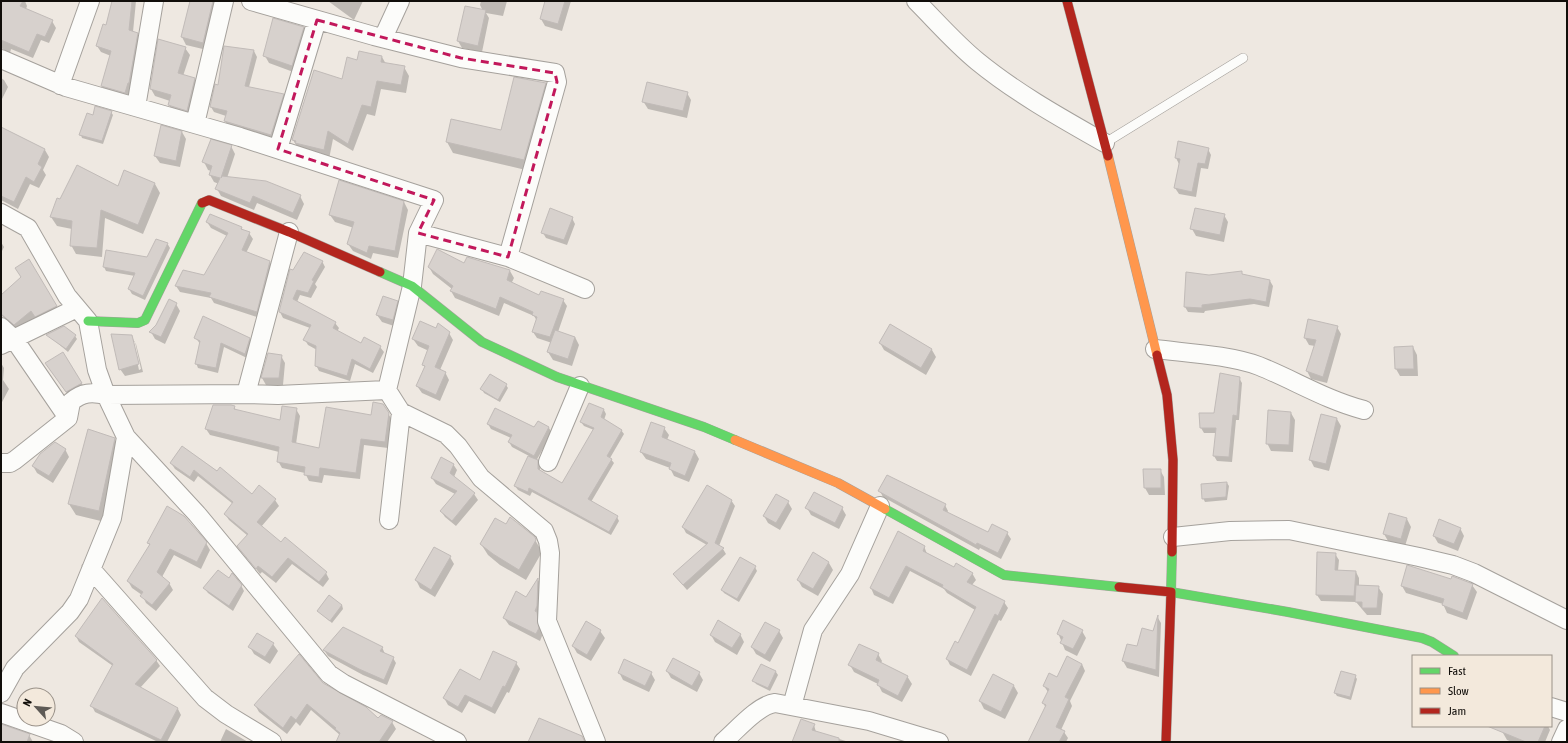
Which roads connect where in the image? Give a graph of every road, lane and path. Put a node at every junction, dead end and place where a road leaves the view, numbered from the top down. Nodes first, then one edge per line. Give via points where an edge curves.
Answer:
1 (90, 1) edge
2 (154, 1) edge
3 (224, 1) edge
4 (250, 1) edge
5 (400, 1) edge
6 (916, 1) edge
7 (1067, 1) edge
8 (271, 4) edge
9 (317, 20) junction
10 (383, 38) junction
11 (1243, 58) dead end
12 (1, 59) edge
13 (60, 85) junction
14 (136, 107) junction
15 (195, 124) junction
16 (1105, 143) junction
17 (278, 149) junction
18 (1, 213) edge
19 (289, 232) junction
20 (418, 233) junction
21 (508, 257) junction
22 (412, 286) junction
23 (585, 289) dead end
24 (82, 315) junction
25 (1, 327) edge
26 (8, 342) edge
27 (1156, 349) junction
28 (580, 386) junction
29 (387, 390) junction
30 (246, 394) junction
31 (106, 395) junction
32 (1364, 410) dead end
33 (401, 412) junction
34 (68, 418) junction
35 (126, 437) junction
36 (548, 462) dead end
37 (1, 463) edge
38 (880, 506) junction
39 (389, 520) dead end
40 (1173, 537) junction
41 (91, 569) junction
42 (1171, 592) junction
43 (1567, 620) edge
44 (1452, 655) edge
45 (2, 692) edge
46 (792, 706) junction
47 (1552, 707) edge
48 (1567, 712) edge
49 (1, 713) edge
50 (1567, 729) edge
51 (74, 742) edge
52 (272, 742) edge
53 (457, 742) edge
54 (596, 742) edge
55 (723, 742) edge
56 (939, 742) edge
57 (1166, 742) edge
58 (1561, 742) edge

1 - 13 street
2 - 14 street
3 - 15 street
4 - 8 street
5 - 10 street
6 - 16 street via 956,42 1014,89
7 - 16 street via 1094,93
8 - 9 street
9 - 10 street
9 - 17 street
10 - 21 street via 461,58 555,73 557,82
11 - 16 lane
12 - 13 street
13 - 14 street
14 - 15 street
15 - 17 street
16 - 27 street
17 - 20 street via 434,200
18 - 24 street via 28,228 67,296
19 - 22 street
19 - 24 street via 206,200 199,207 145,320 138,323
19 - 30 street
20 - 21 street
20 - 22 street
21 - 23 street
22 - 28 street via 482,342
22 - 29 street
24 - 26 street
24 - 31 street
25 - 26 street
26 - 34 street
27 - 32 street via 1243,361 1337,402
27 - 40 street via 1166,395 1171,446
28 - 36 street
28 - 38 street via 704,427 838,483
29 - 30 street
29 - 33 street
30 - 31 street
31 - 34 street via 93,392 77,397 71,402
31 - 35 street
33 - 39 street
33 - 54 street via 446,434 481,478 544,531 550,554 546,621
34 - 37 street via 15,460
35 - 41 street via 112,518
35 - 53 street via 196,514 329,674
38 - 42 street via 1004,575
38 - 46 street via 850,574 813,630
40 - 42 street
40 - 43 street via 1230,531 1289,530 1411,555 1474,573
41 - 45 street via 79,599 70,612 15,668
41 - 52 street via 205,698
42 - 44 street via 1422,638
42 - 57 street
46 - 55 street via 775,702 768,704
46 - 56 street via 869,721
47 - 48 street
49 - 51 street via 61,734
50 - 58 street

